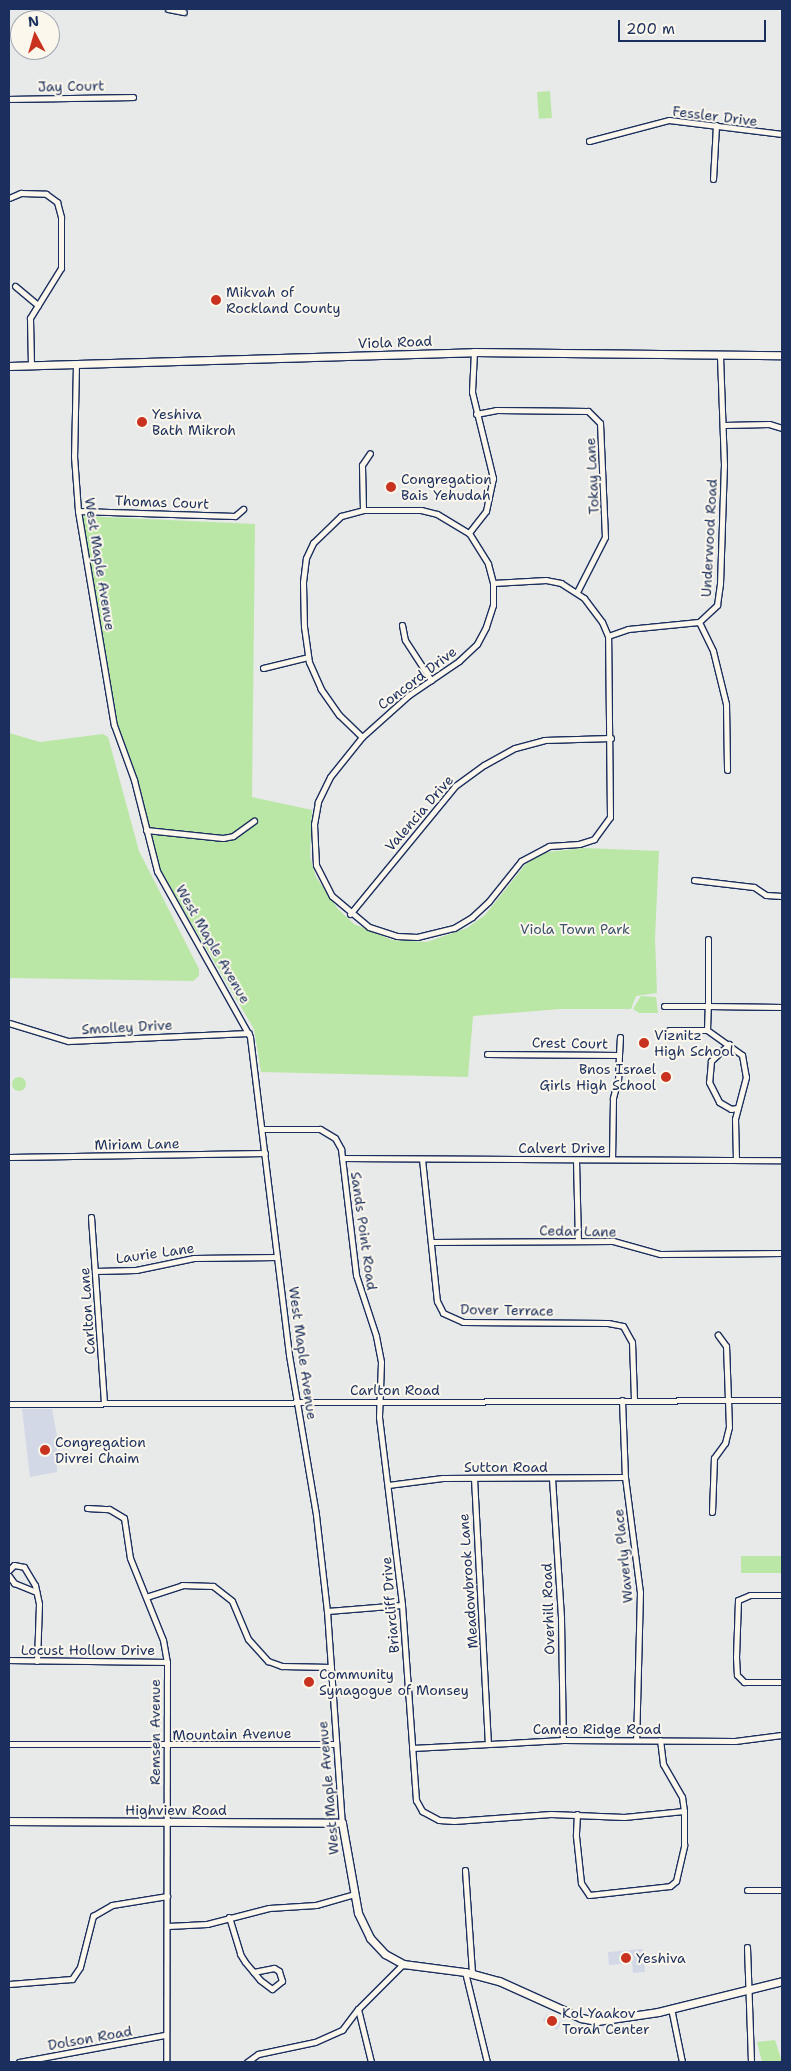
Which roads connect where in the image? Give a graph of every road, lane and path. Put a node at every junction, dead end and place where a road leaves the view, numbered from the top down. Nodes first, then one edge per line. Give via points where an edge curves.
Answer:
1 (168, 9) edge
2 (184, 12) dead end
3 (133, 97) dead end
4 (9, 99) edge
5 (716, 125) junction
6 (782, 134) edge
7 (589, 141) dead end
8 (713, 179) dead end
9 (9, 198) edge
10 (15, 286) dead end
11 (38, 305) junction
12 (474, 352) junction
13 (720, 354) junction
14 (782, 355) edge
15 (76, 364) junction
16 (9, 366) edge
17 (31, 366) junction
18 (476, 414) junction
19 (724, 425) junction
20 (782, 428) edge
21 (370, 453) dead end
22 (243, 509) dead end
23 (363, 510) junction
24 (78, 511) junction
25 (469, 533) junction
26 (493, 583) junction
27 (577, 592) junction
28 (699, 622) junction
29 (402, 625) dead end
30 (608, 636) junction
31 (308, 657) junction
32 (262, 668) dead end
33 (431, 680) junction
34 (362, 737) junction
35 (611, 738) junction
36 (727, 770) dead end
37 (254, 821) dead end
38 (146, 830) junction
39 (694, 880) dead end
40 (782, 896) edge
41 (350, 914) junction
42 (708, 938) dead end
43 (664, 1006) dead end
44 (708, 1006) junction
45 (782, 1007) edge
46 (9, 1024) edge
47 (669, 1030) dead end
48 (707, 1030) junction
49 (248, 1033) junction
50 (620, 1037) dead end
51 (729, 1044) junction
52 (487, 1054) dead end
53 (619, 1055) junction
54 (737, 1108) junction
55 (262, 1129) junction
56 (265, 1153) junction
57 (9, 1157) edge
58 (342, 1158) junction
59 (422, 1159) junction
60 (612, 1159) junction
61 (736, 1159) junction
62 (576, 1160) junction
63 (782, 1160) edge
64 (91, 1217) dead end
65 (578, 1241) junction
66 (431, 1242) junction
67 (782, 1253) edge
68 (277, 1257) junction
69 (96, 1271) junction
70 (718, 1335) dead end
71 (622, 1400) junction
72 (634, 1400) junction
73 (782, 1400) edge
74 (380, 1401) junction
75 (728, 1401) junction
76 (297, 1402) junction
77 (104, 1403) junction
78 (9, 1404) edge
79 (474, 1478) junction
80 (552, 1478) junction
81 (625, 1478) junction
82 (388, 1485) junction
83 (87, 1508) dead end
84 (712, 1512) dead end
85 (9, 1570) edge
86 (9, 1576) edge
87 (36, 1593) junction
88 (782, 1595) edge
89 (146, 1597) junction
90 (402, 1605) junction
91 (327, 1611) junction
92 (9, 1660) edge
93 (37, 1661) junction
94 (166, 1662) junction
95 (331, 1667) junction
96 (782, 1682) edge
97 (782, 1735) edge
98 (562, 1740) junction
99 (636, 1740) junction
100 (660, 1740) junction
101 (488, 1742) junction
102 (9, 1744) edge
103 (336, 1744) junction
104 (166, 1746) junction
105 (412, 1748) junction
106 (684, 1811) junction
107 (577, 1814) junction
108 (9, 1821) edge
109 (166, 1823) junction
110 (342, 1823) junction
111 (465, 1870) dead end
112 (747, 1890) dead end
113 (782, 1890) edge
114 (352, 1895) junction
115 (167, 1896) junction
116 (229, 1917) junction
117 (168, 1926) junction
118 (747, 1947) dead end
119 (403, 1964) junction
120 (253, 1972) junction
121 (468, 1973) junction
122 (782, 1981) edge
123 (9, 1984) edge
124 (750, 1987) junction
125 (671, 2008) junction
126 (358, 2009) junction
127 (165, 2035) junction
128 (19, 2062) edge
129 (166, 2062) edge
130 (247, 2062) edge
131 (370, 2062) edge
132 (487, 2062) edge
133 (682, 2062) edge
134 (751, 2062) edge

1 - 2 street
3 - 4 street, Jay Court
5 - 6 street, Fessler Drive via 744,132
5 - 7 street, Fessler Drive via 669,120
5 - 8 street
9 - 11 street via 21,193 46,194 60,208 61,268
10 - 11 street
11 - 17 street via 30,318
12 - 13 street, Viola Road
12 - 15 street, Viola Road
12 - 18 street via 471,379
13 - 14 street, Viola Road
13 - 19 street, Underwood Road
15 - 17 street, Viola Road
15 - 24 street, West Maple Avenue via 74,456
16 - 17 street, Viola Road
18 - 25 street via 492,486 486,511
18 - 27 street, Tokay Lane via 496,410 588,411 596,415 600,423 605,537
19 - 20 street via 770,424
19 - 28 street, Underwood Road via 720,596 711,614
21 - 23 street via 362,465
22 - 24 street, Thomas Court via 235,516
23 - 25 street via 421,510 444,518
23 - 31 street via 341,516 324,530 306,558 304,627
24 - 38 street, West Maple Avenue via 111,714 134,780
25 - 26 street, Concord Drive via 488,564
26 - 27 street via 546,580
26 - 33 street, Concord Drive via 493,604 477,644 460,662
27 - 30 street via 593,608
28 - 30 street via 628,629
28 - 36 street via 713,651 726,704
29 - 33 street via 405,640
30 - 35 street
31 - 32 street
31 - 34 street via 322,689 340,715
33 - 34 street, Concord Drive via 386,713
34 - 41 street, Concord Drive via 330,777 318,802 314,824 316,865 332,896
35 - 41 street, Valencia Drive via 544,740 515,748 484,765 455,786
35 - 41 street, Concord Drive via 612,806 604,829 594,839 579,844 549,846 535,852 521,862 472,918 454,928 417,937 397,936 369,926
37 - 38 street via 234,836 223,838
38 - 49 street, West Maple Avenue via 157,870
39 - 40 street via 754,887 766,895
42 - 44 street
43 - 44 street
44 - 45 street
44 - 48 street
46 - 49 street, Smolley Drive via 68,1041
47 - 48 street
48 - 51 street
49 - 55 street, West Maple Avenue
50 - 53 street
51 - 54 street via 739,1051 745,1062 744,1093
51 - 54 street via 711,1061 709,1082 719,1102 726,1107
52 - 53 street, Crest Court
53 - 60 street, Crest Court via 612,1117
54 - 61 street
55 - 56 street, West Maple Avenue
55 - 58 street, Sands Point Road via 313,1128 326,1131 337,1141
56 - 57 street, Miriam Lane
56 - 68 street, West Maple Avenue
58 - 59 street, Calvert Drive
58 - 74 street, Sands Point Road via 356,1275 381,1362
59 - 62 street, Calvert Drive
59 - 66 street, Dover Terrace
60 - 61 street, Calvert Drive
60 - 62 street, Calvert Drive
61 - 63 street, Calvert Drive
62 - 65 street
64 - 69 street, Carlton Lane
65 - 66 street, Cedar Lane
65 - 67 street, Cedar Lane via 613,1241 660,1254
66 - 72 street, Dover Terrace via 436,1301 443,1313 454,1320 623,1326 632,1342
68 - 69 street, Laurie Lane via 194,1258 136,1270
68 - 76 street, West Maple Avenue
69 - 77 street, Carlton Lane
70 - 75 street via 726,1346
71 - 72 street, Carlton Road
71 - 74 street, Carlton Road
71 - 81 street, Waverly Place
72 - 75 street, Carlton Road
73 - 75 street, Carlton Road
74 - 76 street, Carlton Road
74 - 82 street, Briarcliff Drive
75 - 84 street via 728,1436 714,1458
76 - 77 street, Carlton Road
76 - 91 street, West Maple Avenue via 316,1515
77 - 78 street, Carlton Road
79 - 80 street, Sutton Road
79 - 82 street, Sutton Road
79 - 101 street, Meadowbrook Lane
80 - 81 street, Sutton Road
80 - 98 street, Overhill Road via 561,1619
81 - 99 street, Waverly Place via 640,1592
82 - 90 street, Briarcliff Drive
83 - 89 street, Remsen Avenue via 109,1509 124,1518 130,1558
85 - 87 street via 14,1565 24,1566 33,1579
86 - 87 street via 14,1583
87 - 93 street
88 - 96 street via 750,1595 738,1600 736,1658 737,1675 744,1682
89 - 94 street, Remsen Avenue via 163,1640
89 - 95 street via 182,1585 213,1586 232,1601 248,1639 268,1661 282,1666
90 - 91 street
90 - 105 street, Briarcliff Drive
91 - 95 street, West Maple Avenue
92 - 93 street, Locust Hollow Drive
93 - 94 street, Locust Hollow Drive
94 - 104 street, Remsen Avenue
95 - 103 street, West Maple Avenue
97 - 100 street, Cameo Ridge Road via 735,1741
98 - 99 street, Cameo Ridge Road
98 - 101 street, Cameo Ridge Road
99 - 100 street, Cameo Ridge Road
100 - 106 street via 663,1764 682,1797
101 - 105 street, Cameo Ridge Road
102 - 104 street, Mountain Avenue
103 - 104 street, Mountain Avenue
103 - 110 street, West Maple Avenue
104 - 109 street, Remsen Avenue
105 - 107 street, Briarcliff Drive via 416,1800 430,1816 454,1821
106 - 107 street, Briarcliff Drive via 624,1817
106 - 107 street via 684,1845 676,1881 670,1886 596,1895 589,1895 581,1883
108 - 109 street, Highview Road
109 - 110 street, Highview Road
109 - 115 street, Remsen Avenue
110 - 114 street, West Maple Avenue
111 - 121 street
112 - 113 street
114 - 116 street via 316,1905 269,1908
114 - 119 street, West Maple Avenue via 370,1938 385,1954
115 - 117 street, Remsen Avenue
115 - 123 street via 112,1905 93,1916 80,1967 72,1979
116 - 117 street via 207,1924
116 - 120 street via 236,1945
117 - 127 street, Remsen Avenue
118 - 124 street
119 - 121 street, West Maple Avenue
119 - 126 street
120 - 120 street via 272,1989 282,1981 279,1971 274,1968
121 - 125 street, West Maple Avenue via 499,1981 581,2018 597,2021
121 - 132 street
122 - 124 street, West Maple Avenue
124 - 125 street, West Maple Avenue
124 - 134 street
125 - 133 street
126 - 130 street via 342,2030 328,2037 258,2054
126 - 131 street
127 - 128 street, Dolson Road
127 - 129 street, Remsen Avenue

